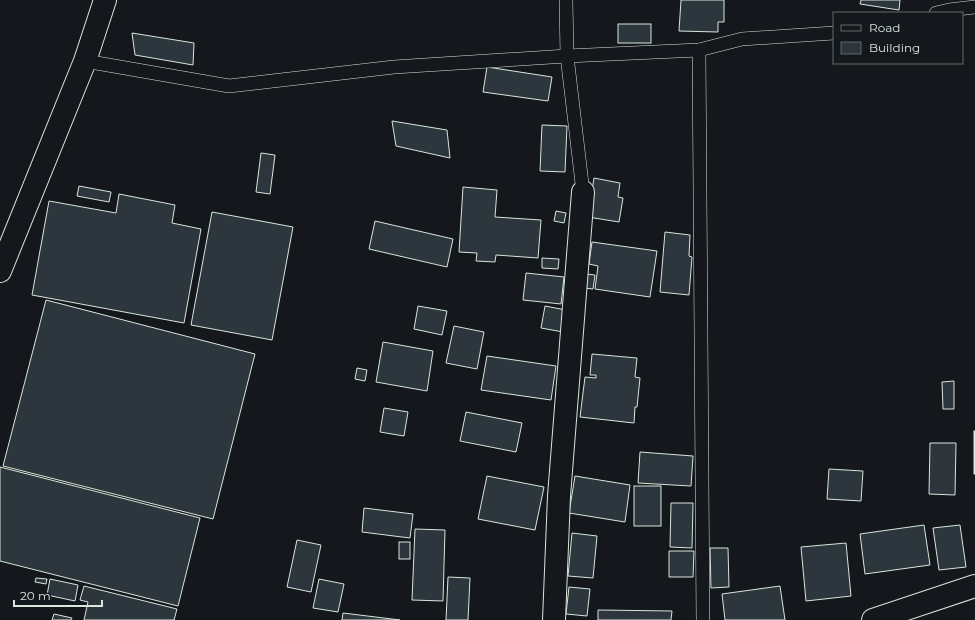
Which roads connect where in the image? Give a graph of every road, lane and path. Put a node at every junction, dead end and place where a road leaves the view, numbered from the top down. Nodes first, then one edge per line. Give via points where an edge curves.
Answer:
1 (105, 0) edge
2 (566, 0) edge
3 (975, 8) edge
4 (940, 12) edge
5 (833, 33) edge
6 (699, 50) junction
7 (567, 56) junction
8 (85, 61) junction
9 (583, 192) joint
10 (0, 271) edge
11 (975, 586) edge
12 (915, 613) edge
13 (554, 620) edge
14 (703, 620) edge
15 (873, 620) edge

1 - 8 street
2 - 7 lane
3 - 4 lane
5 - 6 lane via 742,39
6 - 7 lane
6 - 14 lane
7 - 8 lane via 394,67 228,86
7 - 9 lane
8 - 10 street
9 - 13 street via 559,496
11 - 12 street
12 - 15 street

